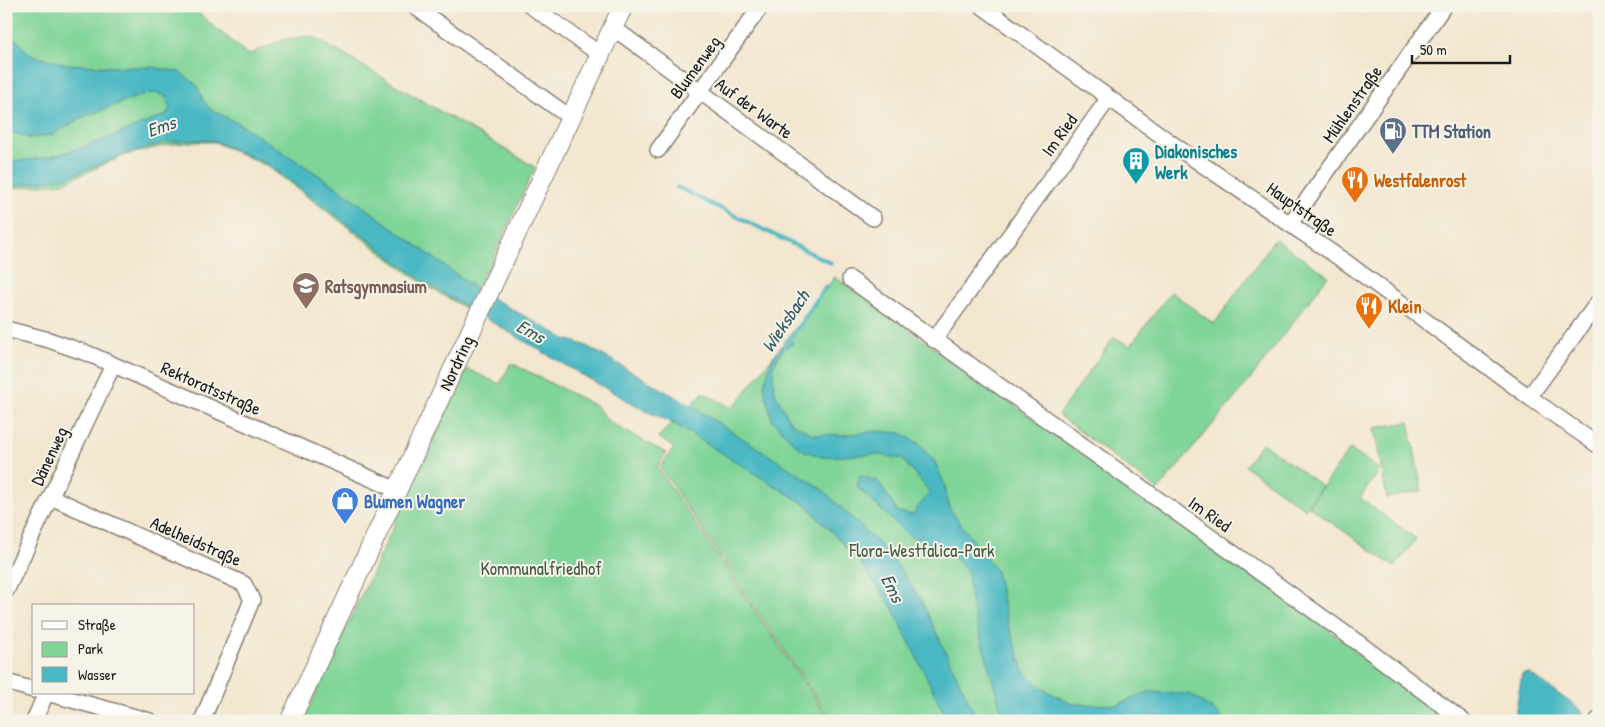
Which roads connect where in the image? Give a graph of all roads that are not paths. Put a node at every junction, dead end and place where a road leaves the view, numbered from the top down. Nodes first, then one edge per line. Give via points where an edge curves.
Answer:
1 (414, 6) edge
2 (531, 6) edge
3 (623, 6) edge
4 (762, 6) edge
5 (982, 6) edge
6 (1444, 6) edge
7 (612, 30) junction
8 (601, 55) junction
9 (700, 92) junction
10 (1109, 98) junction
11 (571, 118) junction
12 (658, 150) dead end
13 (873, 218) dead end
14 (1290, 224) junction
15 (850, 279) dead end
16 (1599, 301) edge
17 (6, 329) edge
18 (934, 340) junction
19 (113, 365) junction
20 (1529, 397) junction
21 (1599, 446) edge
22 (397, 490) junction
23 (51, 497) junction
24 (6, 591) edge
25 (6, 682) edge
26 (32, 689) edge
27 (46, 694) edge
28 (50, 694) edge
29 (34, 721) edge
30 (150, 721) edge
31 (202, 721) edge
32 (290, 721) edge
33 (1463, 721) edge

1 - 11 street
2 - 8 street
3 - 7 main road, Nordring
4 - 9 street, Blumenweg
5 - 10 street, Hauptstraße
6 - 14 street, Mühlenstraße
7 - 8 main road, Nordring
7 - 9 street, Auf der Warte
8 - 11 main road, Nordring
9 - 12 street, Blumenweg
9 - 13 street, Auf der Warte
10 - 14 street, Hauptstraße
10 - 18 street, Im Ried
11 - 22 main road, Nordring
14 - 20 street, Hauptstraße
15 - 18 street, Im Ried
16 - 20 street
17 - 19 street, Rektoratsstraße via 49,340
18 - 33 street, Im Ried
19 - 22 street, Rektoratsstraße
19 - 23 street, Dänenweg
20 - 21 street, Hauptstraße
22 - 32 main road, Nordring
23 - 24 street, Dänenweg
23 - 31 street, Adelheidstraße via 244,584 252,600
25 - 26 street
27 - 29 street
28 - 30 street

